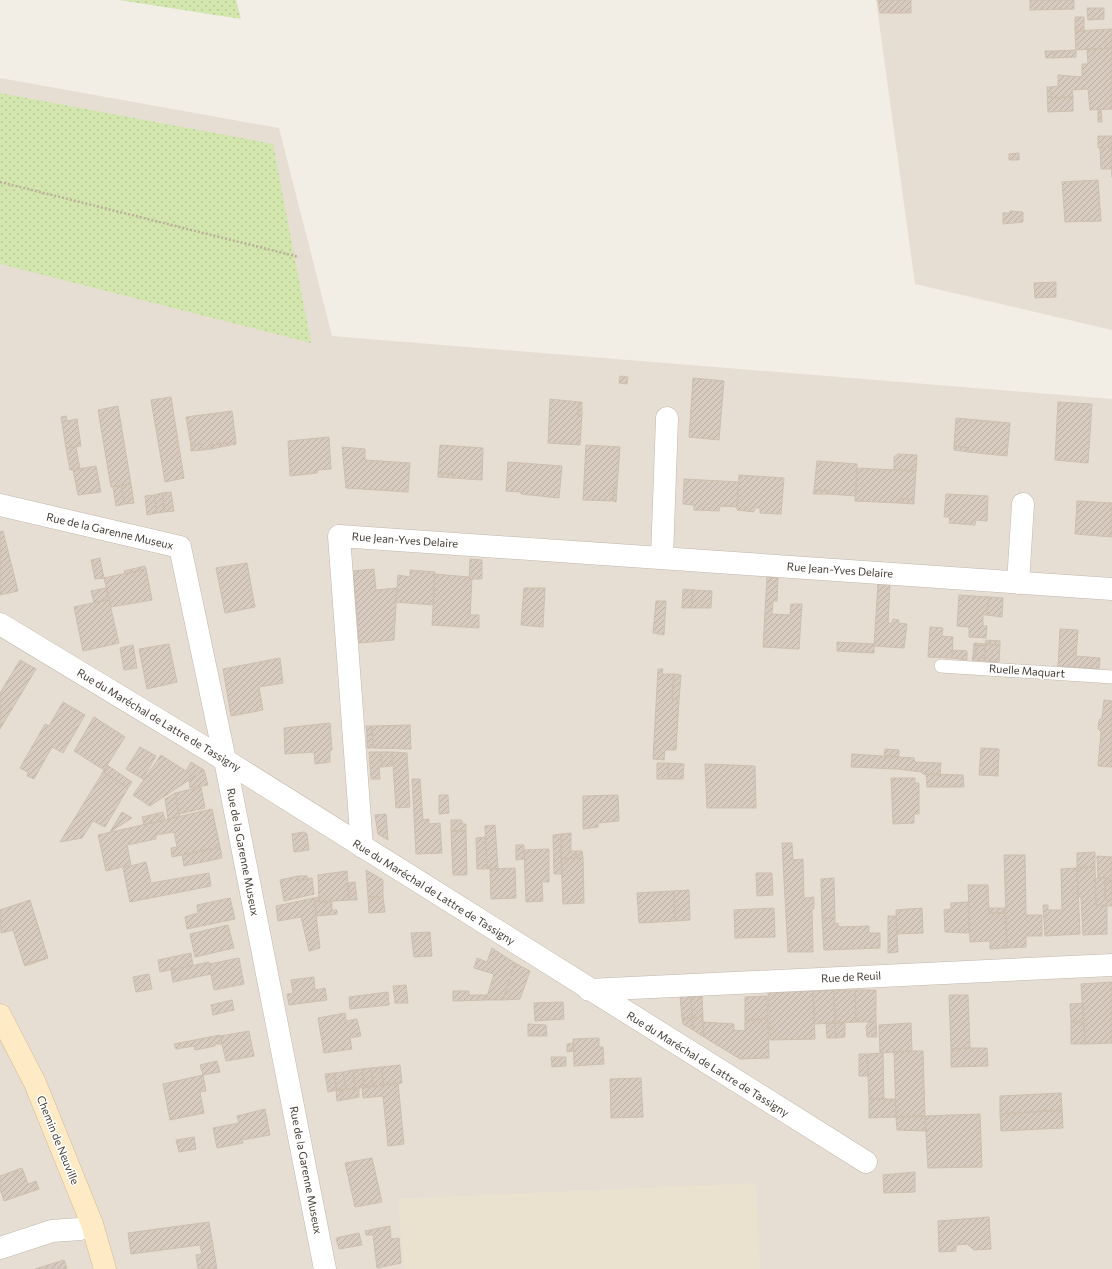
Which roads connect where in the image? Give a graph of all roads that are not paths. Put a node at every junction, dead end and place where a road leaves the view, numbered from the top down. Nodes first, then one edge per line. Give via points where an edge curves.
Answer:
1 (667, 418) dead end
2 (1023, 504) dead end
3 (0, 505) edge
4 (662, 558) junction
5 (1018, 583) junction
6 (1112, 589) edge
7 (0, 624) edge
8 (941, 666) dead end
9 (1112, 677) edge
10 (225, 760) junction
11 (362, 847) junction
12 (1112, 965) edge
13 (589, 990) junction
14 (0, 1015) edge
15 (866, 1162) dead end
16 (92, 1224) junction
17 (0, 1248) edge
18 (105, 1269) edge
19 (325, 1269) edge

1 - 4 street
2 - 5 street
3 - 10 street, Rue de la Garenne Museux via 180,547
4 - 5 street, Rue Jean-Yves Delaire
4 - 11 street, Rue Jean-Yves Delaire via 339,536
5 - 6 street, Rue Jean-Yves Delaire
7 - 10 street, Rue du Maréchal de Lattre de Tassigny
8 - 9 lane, Ruelle Maquart
10 - 11 street, Rue du Maréchal de Lattre de Tassigny
10 - 19 street, Rue de la Garenne Museux
11 - 13 street, Rue du Maréchal de Lattre de Tassigny
12 - 13 street, Rue de Reuil
13 - 15 street, Rue du Maréchal de Lattre de Tassigny
14 - 16 main road, Chemin de Neuville via 35,1083
16 - 17 street via 80,1229 52,1231
16 - 18 main road, Chemin de Neuville

